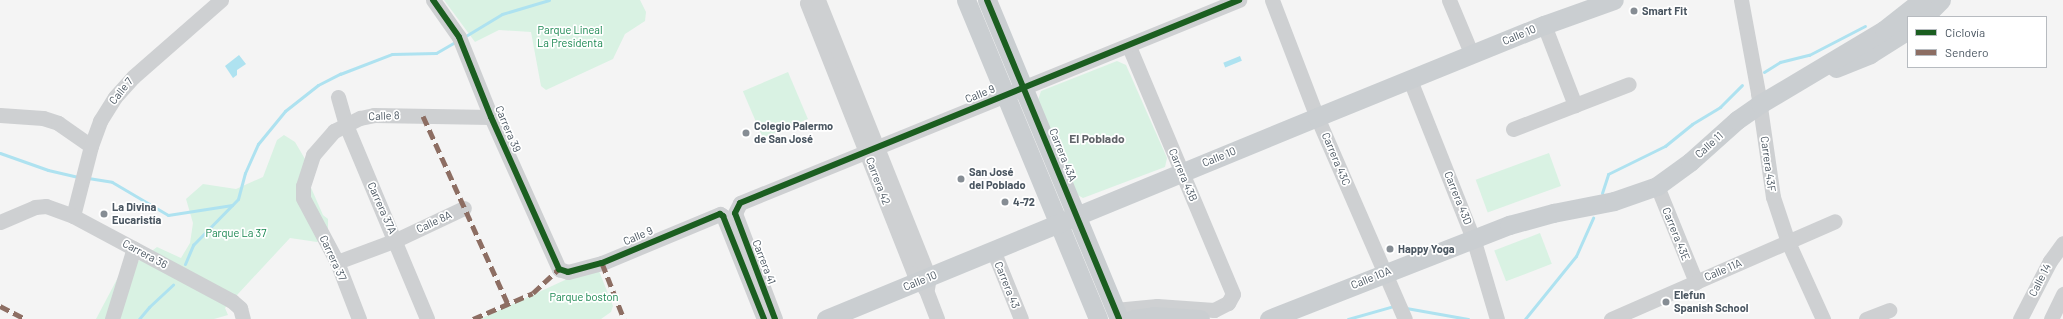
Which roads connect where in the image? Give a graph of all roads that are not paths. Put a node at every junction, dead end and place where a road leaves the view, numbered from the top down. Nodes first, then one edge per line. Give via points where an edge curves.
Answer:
1 (221, 0) edge
2 (433, 0) edge
3 (966, 0) edge
4 (987, 0) edge
5 (1239, 0) edge
6 (1272, 0) edge
7 (1449, 0) edge
8 (1614, 0) edge
9 (1741, 0) edge
10 (1922, 0) edge
11 (1941, 0) edge
12 (814, 1) edge
13 (1925, 16) edge
14 (1544, 25) junction
15 (1907, 31) edge
16 (1129, 46) junction
17 (1472, 55) junction
18 (1803, 76) junction
19 (1410, 80) junction
20 (1629, 84) dead end
21 (1024, 87) junction
22 (1004, 95) junction
23 (338, 97) dead end
24 (1760, 104) junction
25 (1575, 105) junction
26 (0, 115) edge
27 (1317, 116) junction
28 (491, 117) junction
29 (346, 125) junction
30 (1513, 129) dead end
31 (92, 146) junction
32 (872, 148) junction
33 (1182, 172) junction
34 (1657, 186) junction
35 (304, 198) joint
36 (464, 208) dead end
37 (728, 212) junction
38 (74, 216) junction
39 (1077, 216) junction
40 (1835, 221) dead end
41 (0, 222) edge
42 (1059, 223) junction
43 (1474, 238) junction
44 (396, 240) junction
45 (1788, 242) junction
46 (2063, 242) edge
47 (134, 248) junction
48 (994, 250) junction
49 (337, 262) junction
50 (559, 270) joint
51 (1385, 273) junction
52 (1696, 282) junction
53 (924, 283) junction
54 (2063, 294) edge
55 (1889, 310) dead end
56 (854, 314) edge
57 (1117, 314) edge
58 (1496, 315) edge
59 (1403, 317) edge
60 (112, 319) edge
61 (243, 319) edge
62 (359, 319) edge
63 (427, 319) edge
64 (764, 319) edge
65 (775, 319) edge
66 (826, 319) edge
67 (937, 319) edge
68 (1021, 319) edge
69 (1098, 319) edge
70 (1133, 319) edge
71 (1200, 319) edge
72 (1269, 319) edge
73 (1611, 319) edge
74 (1823, 319) edge
75 (1866, 319) edge
76 (2020, 319) edge
77 (2051, 319) edge

1 - 31 street, Calle 7 via 133,77 114,97 100,121
2 - 28 street, Carrera 39 via 466,51
3 - 22 main road
4 - 21 main road, Carrera 43A
5 - 16 street, Calle 9
6 - 27 street, Carrera 43C
7 - 17 street
8 - 14 main road, Calle 10
9 - 24 street, Carrera 43F
10 - 18 main road, Calle 11 via 1884,30
11 - 13 main road
12 - 32 street, Carrera 42
14 - 17 main road, Calle 10
14 - 25 street
15 - 18 main road via 1885,46 1848,64
16 - 21 street, Calle 9
16 - 33 street, Carrera 43B
17 - 19 main road, Calle 10
18 - 24 main road, Calle 11
19 - 27 main road, Calle 10
19 - 43 street, Carrera 43D
20 - 25 street
21 - 22 street, Calle 9
21 - 39 main road, Carrera 43A
22 - 32 street, Calle 9
22 - 42 main road
23 - 29 street, Carrera 37A
24 - 34 main road, Calle 11 via 1737,120 1686,166
24 - 45 street, Carrera 43F via 1773,197
25 - 30 street
26 - 31 street via 26,115 58,123
27 - 33 main road, Calle 10
27 - 51 street, Carrera 43C
28 - 29 street, Calle 8 via 374,115
28 - 50 street, Carrera 39
29 - 35 street, Calle 8 via 334,130 313,155 303,186
29 - 44 street, Carrera 37A
31 - 38 street, Calle 7
32 - 37 street, Calle 9
32 - 53 street, Carrera 42
33 - 39 main road, Calle 10
33 - 57 street, Carrera 43B via 1230,284 1232,294 1228,303 1214,310 1157,306
34 - 43 main road, Calle 11 via 1614,201 1532,218
34 - 52 street, Carrera 43E
35 - 49 street, Carrera 37
36 - 44 street, Calle 8A
37 - 50 street, Calle 9 via 602,262 568,272
37 - 64 street, Carrera 41
37 - 65 street, Carrera 41
38 - 41 street, Carrera 36 via 46,206
38 - 47 street, Carrera 36
39 - 42 main road, Calle 10
39 - 57 main road, Carrera 43A
40 - 45 street, Calle 11A
42 - 48 main road, Calle 10
42 - 69 main road
43 - 51 main road, Calle 10A
43 - 58 street, Carrera 43D
44 - 49 street, Calle 8A
44 - 63 street, Carrera 37A
45 - 52 street, Calle 11A
45 - 74 street, Carrera 43F
46 - 76 street, Calle 14 via 2050,261
47 - 60 street
47 - 61 street, Carrera 36 via 232,301 240,308
48 - 53 main road, Calle 10
48 - 68 street, Carrera 43
49 - 62 street, Carrera 37
51 - 59 street, Carrera 43C
51 - 72 main road, Calle 10A
52 - 73 street, Calle 11A
53 - 56 main road, Calle 10
53 - 67 street, Carrera 42
54 - 77 street
55 - 75 street
56 - 66 main road, Calle 10
70 - 71 main road via 1154,316

